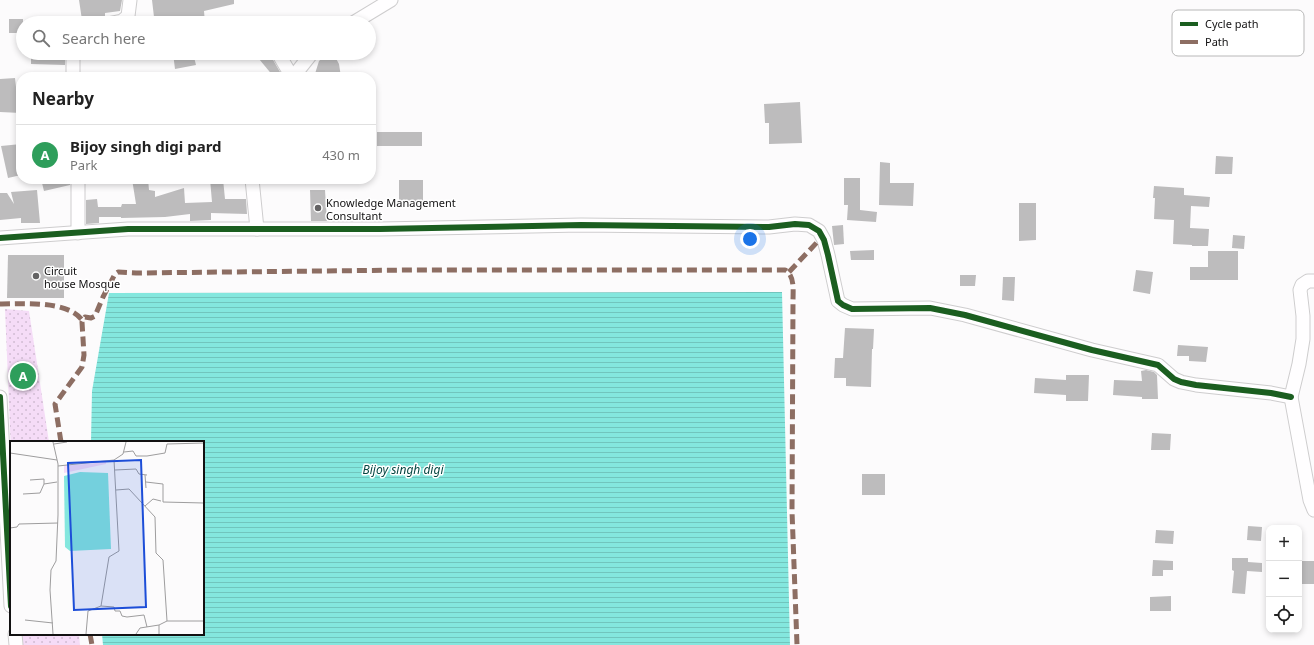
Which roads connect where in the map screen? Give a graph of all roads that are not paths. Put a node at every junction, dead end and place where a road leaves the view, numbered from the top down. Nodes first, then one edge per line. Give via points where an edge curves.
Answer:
1 (130, 0) edge
2 (391, 0) edge
3 (128, 16) edge
4 (365, 16) edge
5 (72, 60) edge
6 (282, 60) edge
7 (306, 60) edge
8 (73, 72) edge
9 (289, 72) edge
10 (296, 72) edge
11 (78, 184) edge
12 (252, 184) edge
13 (257, 229) junction
14 (78, 233) junction
15 (0, 238) edge
16 (1314, 281) edge
17 (0, 397) edge
18 (1291, 397) junction
19 (1314, 510) edge
20 (10, 587) edge
21 (15, 635) edge
22 (16, 645) edge

1 - 3 street
2 - 4 street
5 - 8 street
6 - 9 street
7 - 10 street
11 - 14 street
12 - 13 street
13 - 14 street via 128,229
13 - 18 street via 809,225 819,231 824,240 838,301 852,309 930,308 965,315 1092,350 1158,365 1181,382
14 - 15 street
16 - 18 street via 1308,281 1300,290 1303,339 1300,364
17 - 20 street
18 - 19 street
21 - 22 street

